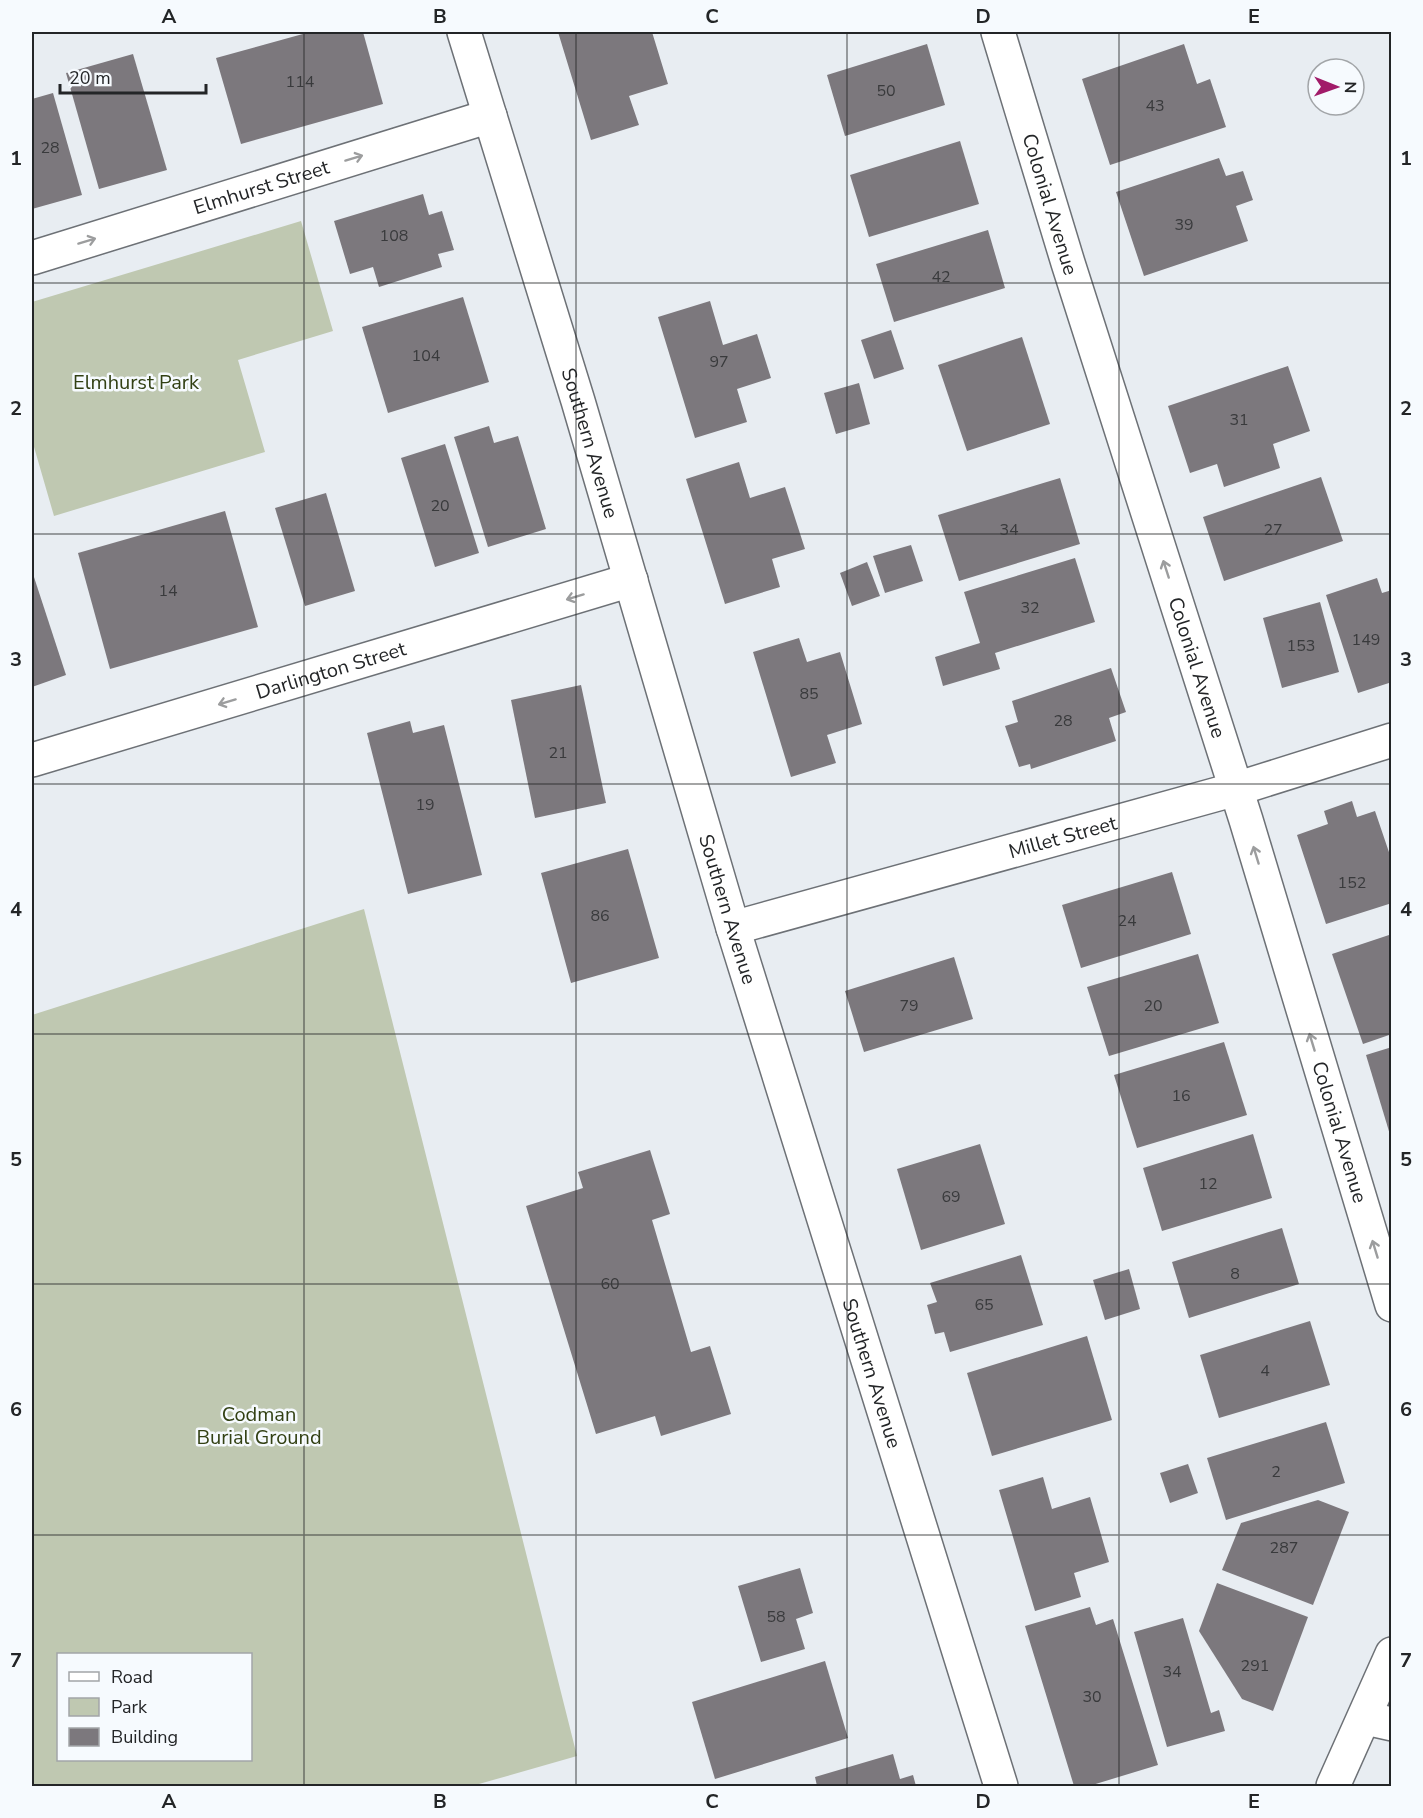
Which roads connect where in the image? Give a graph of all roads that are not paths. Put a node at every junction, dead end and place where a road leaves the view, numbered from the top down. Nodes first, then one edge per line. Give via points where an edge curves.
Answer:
1 (464, 32) edge
2 (998, 32) edge
3 (490, 116) junction
4 (32, 258) edge
5 (631, 580) junction
6 (1392, 740) edge
7 (32, 760) edge
8 (1236, 789) junction
9 (733, 928) junction
10 (1392, 1305) edge
11 (1392, 1654) edge
12 (1378, 1721) edge
13 (1001, 1786) edge
14 (1333, 1786) edge

1 - 3 street, Southern Avenue
8 -> 2 street, Colonial Avenue
4 -> 3 street, Elmhurst Street
3 - 5 street, Southern Avenue
5 -> 7 street, Darlington Street
5 - 9 street, Southern Avenue
6 - 8 street, Millet Street
8 - 9 street, Millet Street
10 -> 8 street, Colonial Avenue
9 - 13 street, Southern Avenue
11 - 12 street
12 - 14 street

